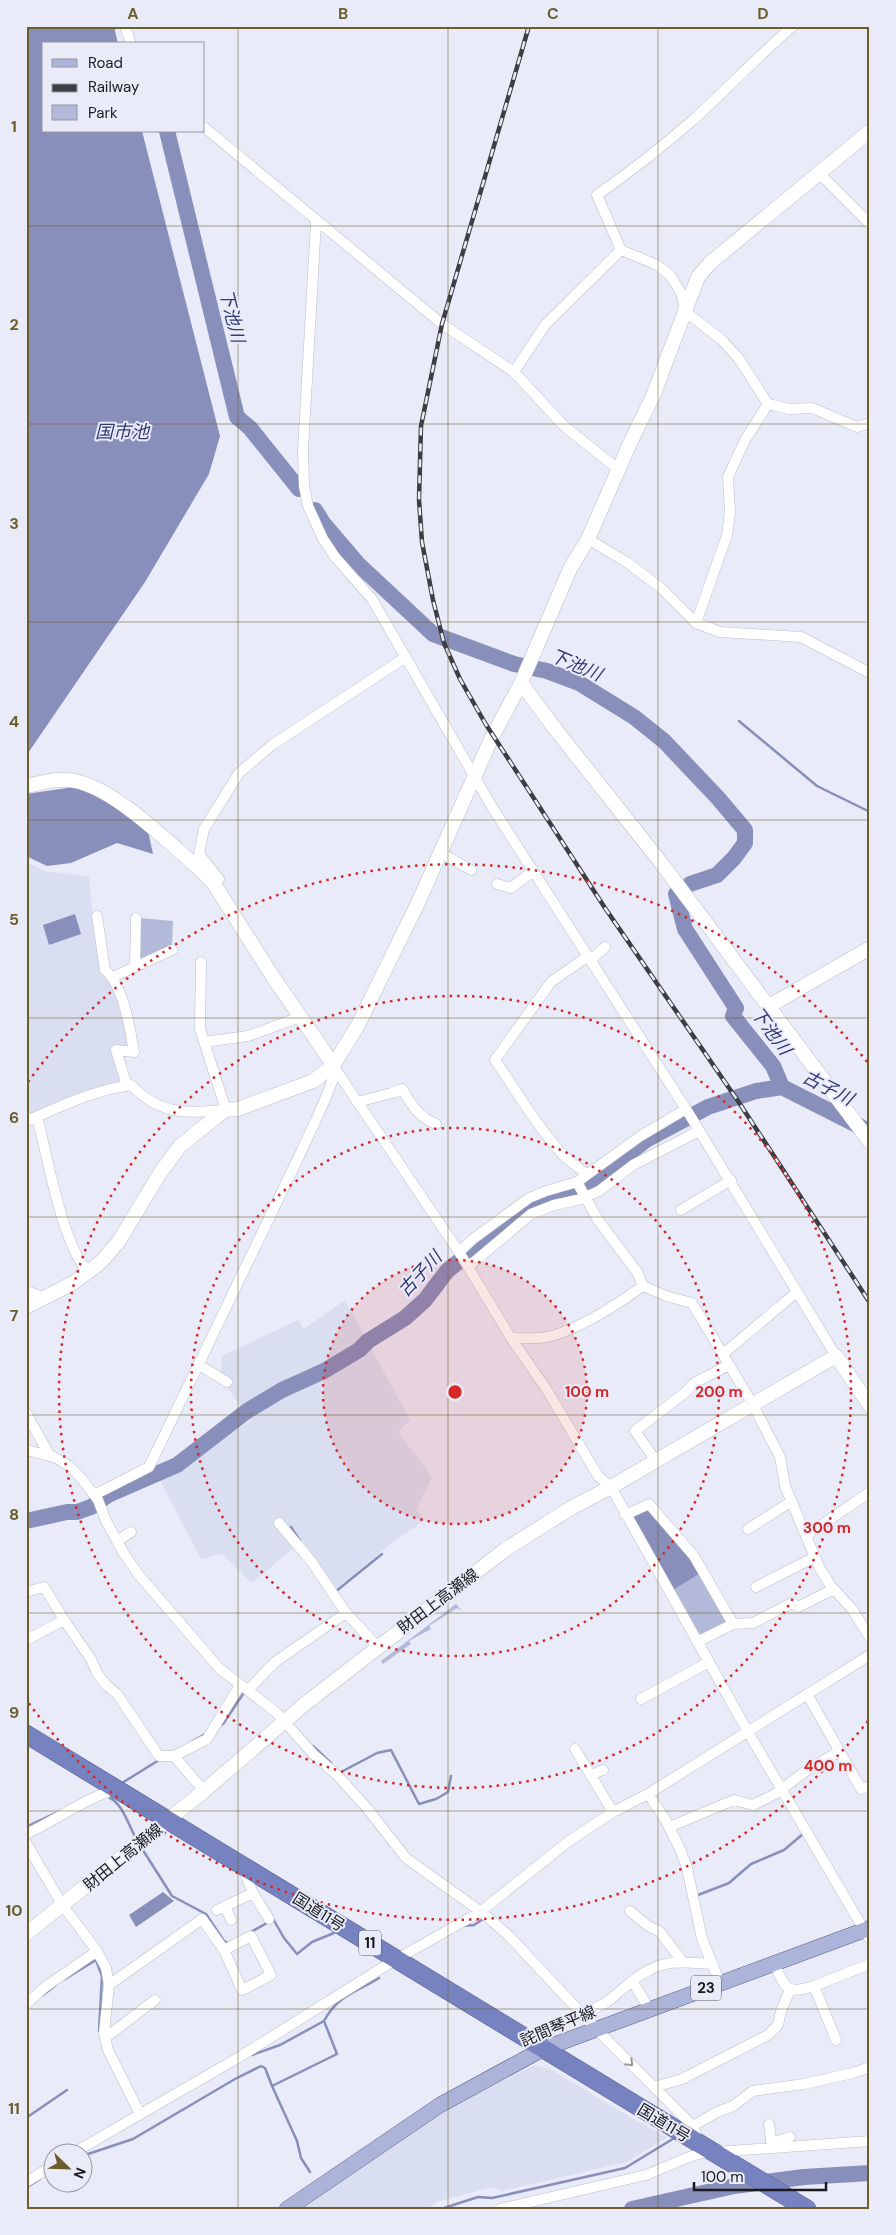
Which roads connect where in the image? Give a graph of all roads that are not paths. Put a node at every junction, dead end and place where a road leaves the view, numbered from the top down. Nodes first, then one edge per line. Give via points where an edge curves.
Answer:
1 (125, 26) edge
2 (793, 26) edge
3 (130, 42) edge
4 (205, 129) edge
5 (870, 131) edge
6 (819, 173) junction
7 (316, 222) junction
8 (870, 224) edge
9 (621, 250) junction
10 (686, 312) junction
11 (514, 372) junction
12 (768, 404) junction
13 (870, 423) edge
14 (619, 470) junction
15 (588, 539) junction
16 (696, 622) junction
17 (406, 657) junction
18 (870, 673) edge
19 (521, 683) junction
20 (475, 775) junction
21 (26, 786) edge
22 (441, 853) junction
23 (471, 870) dead end
24 (533, 871) junction
25 (214, 884) junction
26 (497, 884) dead end
27 (97, 916) dead end
28 (136, 918) dead end
29 (606, 947) dead end
30 (870, 948) edge
31 (172, 950) dead end
32 (589, 958) junction
33 (201, 962) dead end
34 (135, 966) junction
35 (113, 977) junction
36 (769, 1006) junction
37 (300, 1017) junction
38 (204, 1042) junction
39 (333, 1065) junction
40 (127, 1086) junction
41 (358, 1102) junction
42 (686, 1109) junction
43 (226, 1110) junction
44 (37, 1116) junction
45 (26, 1121) edge
46 (436, 1124) dead end
47 (699, 1131) junction
48 (870, 1142) edge
49 (586, 1175) junction
50 (731, 1180) junction
51 (578, 1184) junction
52 (586, 1197) junction
53 (681, 1210) dead end
54 (459, 1252) junction
55 (468, 1266) junction
56 (88, 1272) junction
57 (644, 1286) junction
58 (26, 1291) edge
59 (797, 1292) junction
60 (42, 1299) junction
61 (26, 1307) edge
62 (511, 1338) junction
63 (723, 1354) junction
64 (836, 1356) junction
65 (199, 1365) junction
66 (729, 1365) junction
67 (228, 1382) dead end
68 (752, 1404) junction
69 (870, 1406) edge
70 (26, 1413) edge
71 (26, 1450) edge
72 (50, 1456) junction
73 (656, 1461) junction
74 (611, 1487) junction
75 (870, 1492) edge
76 (94, 1496) junction
77 (792, 1501) junction
78 (625, 1515) junction
79 (279, 1523) dead end
80 (748, 1529) dead end
81 (132, 1532) dead end
82 (807, 1535) junction
83 (117, 1541) junction
84 (815, 1557) junction
85 (756, 1588) dead end
86 (834, 1589) junction
87 (26, 1592) edge
88 (346, 1613) junction
89 (64, 1620) junction
90 (733, 1624) junction
91 (870, 1638) edge
92 (26, 1640) edge
93 (697, 1642) junction
94 (378, 1647) junction
95 (870, 1655) edge
96 (708, 1662) junction
97 (244, 1687) junction
98 (807, 1694) junction
99 (641, 1699) dead end
100 (284, 1722) junction
101 (748, 1732) junction
102 (26, 1734) edge
103 (575, 1749) dead end
104 (838, 1752) junction
105 (174, 1756) junction
106 (603, 1770) dead end
107 (591, 1775) junction
108 (870, 1786) edge
109 (117, 1789) junction
110 (783, 1789) junction
111 (204, 1791) junction
112 (648, 1794) junction
113 (613, 1812) junction
114 (168, 1820) junction
115 (669, 1827) junction
116 (26, 1834) edge
117 (26, 1843) edge
118 (242, 1865) junction
119 (253, 1893) junction
120 (63, 1906) junction
121 (480, 1912) junction
122 (630, 1912) dead end
123 (269, 1919) dead end
124 (231, 1920) dead end
125 (868, 1933) edge
126 (26, 1934) edge
127 (224, 1950) junction
128 (97, 1951) junction
129 (398, 1960) junction
130 (683, 1962) junction
131 (774, 1963) junction
132 (712, 1964) junction
133 (870, 1964) edge
134 (632, 1981) junction
135 (720, 1983) junction
136 (109, 1985) junction
137 (814, 1986) junction
138 (790, 1990) junction
139 (155, 2000) dead end
140 (26, 2004) edge
141 (649, 2008) junction
142 (582, 2015) junction
143 (595, 2028) junction
144 (105, 2038) junction
145 (836, 2040) dead end
146 (543, 2049) junction
147 (870, 2067) edge
148 (654, 2087) junction
149 (140, 2114) junction
150 (769, 2124) dead end
151 (693, 2126) junction
152 (790, 2137) dead end
153 (870, 2141) edge
154 (92, 2142) edge
155 (772, 2146) junction
156 (707, 2148) junction
157 (42, 2172) edge
158 (26, 2182) edge
159 (287, 2209) edge
160 (500, 2209) edge
161 (807, 2209) edge

1 - 3 street
2 - 9 street via 693,120 642,163 596,195
4 - 7 street
5 - 6 street
6 - 8 street
6 - 10 street via 710,263 698,277
7 - 11 street via 442,324
7 - 17 street via 303,450 308,506 323,539 372,599
9 - 10 street via 657,265 670,276
9 - 11 street via 545,325
10 - 12 street via 734,353
10 - 14 street via 668,363
11 - 14 street via 564,426
12 - 13 street via 790,409 812,408 857,427
12 - 16 street via 745,440 728,477 730,512 727,535
14 - 15 street
15 - 16 street via 628,563
15 - 19 street via 570,569
16 - 18 street via 720,632 801,637
17 - 20 street
17 - 25 street via 272,745 239,773 204,829 199,854 219,879
19 - 20 street
19 - 36 street
20 - 22 street
20 - 24 street
21 - 25 street via 76,781 109,795
22 - 23 street
22 - 39 street via 368,1005
24 - 26 street via 511,888
24 - 32 street
25 - 37 street
27 - 35 street via 105,970
28 - 34 street
29 - 32 street
30 - 36 street
31 - 34 street
32 - 42 street
32 - 49 street via 551,982 495,1060 564,1157 580,1166
33 - 38 street via 200,1028
34 - 35 street
35 - 40 street via 130,1025 134,1052 116,1050
36 - 48 street
37 - 38 street via 248,1036
37 - 39 street
38 - 43 street
39 - 41 street
39 - 43 street via 301,1087 238,1109
39 - 65 street via 330,1090
40 - 43 street via 131,1085 152,1103 183,1113
40 - 44 street via 74,1101
41 - 46 street via 402,1089 416,1112 424,1120
41 - 54 street
42 - 47 street
42 - 49 street via 639,1137
43 - 56 street via 193,1134 170,1158 119,1241
44 - 45 street
44 - 56 street via 58,1204 79,1262
47 - 50 street
47 - 52 street via 633,1165 600,1191
49 - 51 street
50 - 53 street
50 - 59 street
51 - 52 street
51 - 54 street via 529,1198
52 - 55 street via 531,1214
52 - 57 street via 598,1220
54 - 55 street
55 - 62 street
56 - 60 street
57 - 62 street via 595,1318 558,1334
57 - 63 street via 692,1303
58 - 60 street
59 - 63 street
59 - 64 street
60 - 61 street
62 - 74 street via 547,1390 598,1476
63 - 66 street
64 - 68 street, 財田上高瀬線
64 - 69 street
65 - 67 street
65 - 76 street via 150,1466
66 - 68 street
66 - 73 street via 694,1383 635,1431
68 - 73 street, 財田上高瀬線
68 - 77 street via 780,1457 785,1486
70 - 72 street
71 - 72 street
72 - 76 street via 68,1466
73 - 74 street, 財田上高瀬線
74 - 78 street
74 - 94 street, 財田上高瀬線 via 506,1550
75 - 82 street
76 - 83 street
77 - 80 street
77 - 82 street
78 - 90 street via 649,1504 694,1556
78 - 93 street
79 - 88 street via 311,1561
81 - 83 street
82 - 84 street
83 - 97 street via 138,1574 219,1668
84 - 85 street
84 - 86 street
86 - 90 street via 798,1607 792,1603 752,1622
86 - 91 street via 852,1609
87 - 89 street via 44,1587
88 - 94 street
88 - 97 street
89 - 92 street
89 - 105 street via 97,1673 117,1694 159,1756
90 - 93 street
93 - 96 street
94 - 100 street, 財田上高瀬線
95 - 98 street
96 - 99 street
96 - 101 street
97 - 100 street via 278,1713
97 - 105 street via 207,1739
98 - 101 street
98 - 104 street
100 - 111 street, 財田上高瀬線
100 - 121 street via 337,1775 406,1858
101 - 110 street
101 - 112 street
102 - 109 highway, 国道11号 / 11
103 - 107 street
104 - 108 street via 861,1789
104 - 110 street
105 - 111 street
106 - 107 street
107 - 113 street
109 - 114 highway, 国道11号 / 11
109 - 116 street
110 - 115 street via 753,1805 734,1800
110 - 125 street
111 - 114 street, 財田上高瀬線
112 - 113 street
112 - 115 street
113 - 121 street via 562,1847
114 - 118 highway, 国道11号 / 11
114 - 120 street, 財田上高瀬線
115 - 132 street via 686,1868 702,1939
117 - 120 street
118 - 119 street
118 - 129 highway, 国道11号 / 11
119 - 123 street
119 - 124 street via 221,1908
120 - 126 street, 財田上高瀬線
120 - 128 street
121 - 129 street
121 - 142 street via 509,1936
122 - 130 street via 659,1931
125 - 131 main road, 詫間琴平線 / 23
127 - 127 street via 242,1990 271,1975 251,1936
127 - 136 street via 202,1919
128 - 136 street via 106,1968
128 - 140 street
129 - 146 highway, 国道11号 / 11
129 - 149 street
130 - 132 street
130 - 134 street via 659,1965
131 - 135 main road, 詫間琴平線 / 23
131 - 138 street via 784,1985
132 - 135 street
133 - 137 street
134 - 141 street
134 - 142 street via 607,2002
135 - 141 main road, 詫間琴平線 / 23
136 - 144 street
137 - 138 street
137 - 145 street
138 - 148 street via 778,2026 768,2035 682,2079
139 - 144 street
141 - 143 main road, 詫間琴平線 / 23
142 - 143 street
143 - 146 main road, 詫間琴平線 / 23
143 -> 148 street
144 - 149 street
146 - 156 highway, 国道11号 / 11
146 - 159 main road, 詫間琴平線 / 23 via 440,2105
147 - 151 street via 804,2084 753,2091 733,2106
148 - 151 street
149 - 154 street
150 - 155 street
151 - 156 street
152 - 155 street
153 - 155 street
155 - 156 street
156 - 160 street via 646,2175
156 - 161 highway, 11
157 - 158 street

